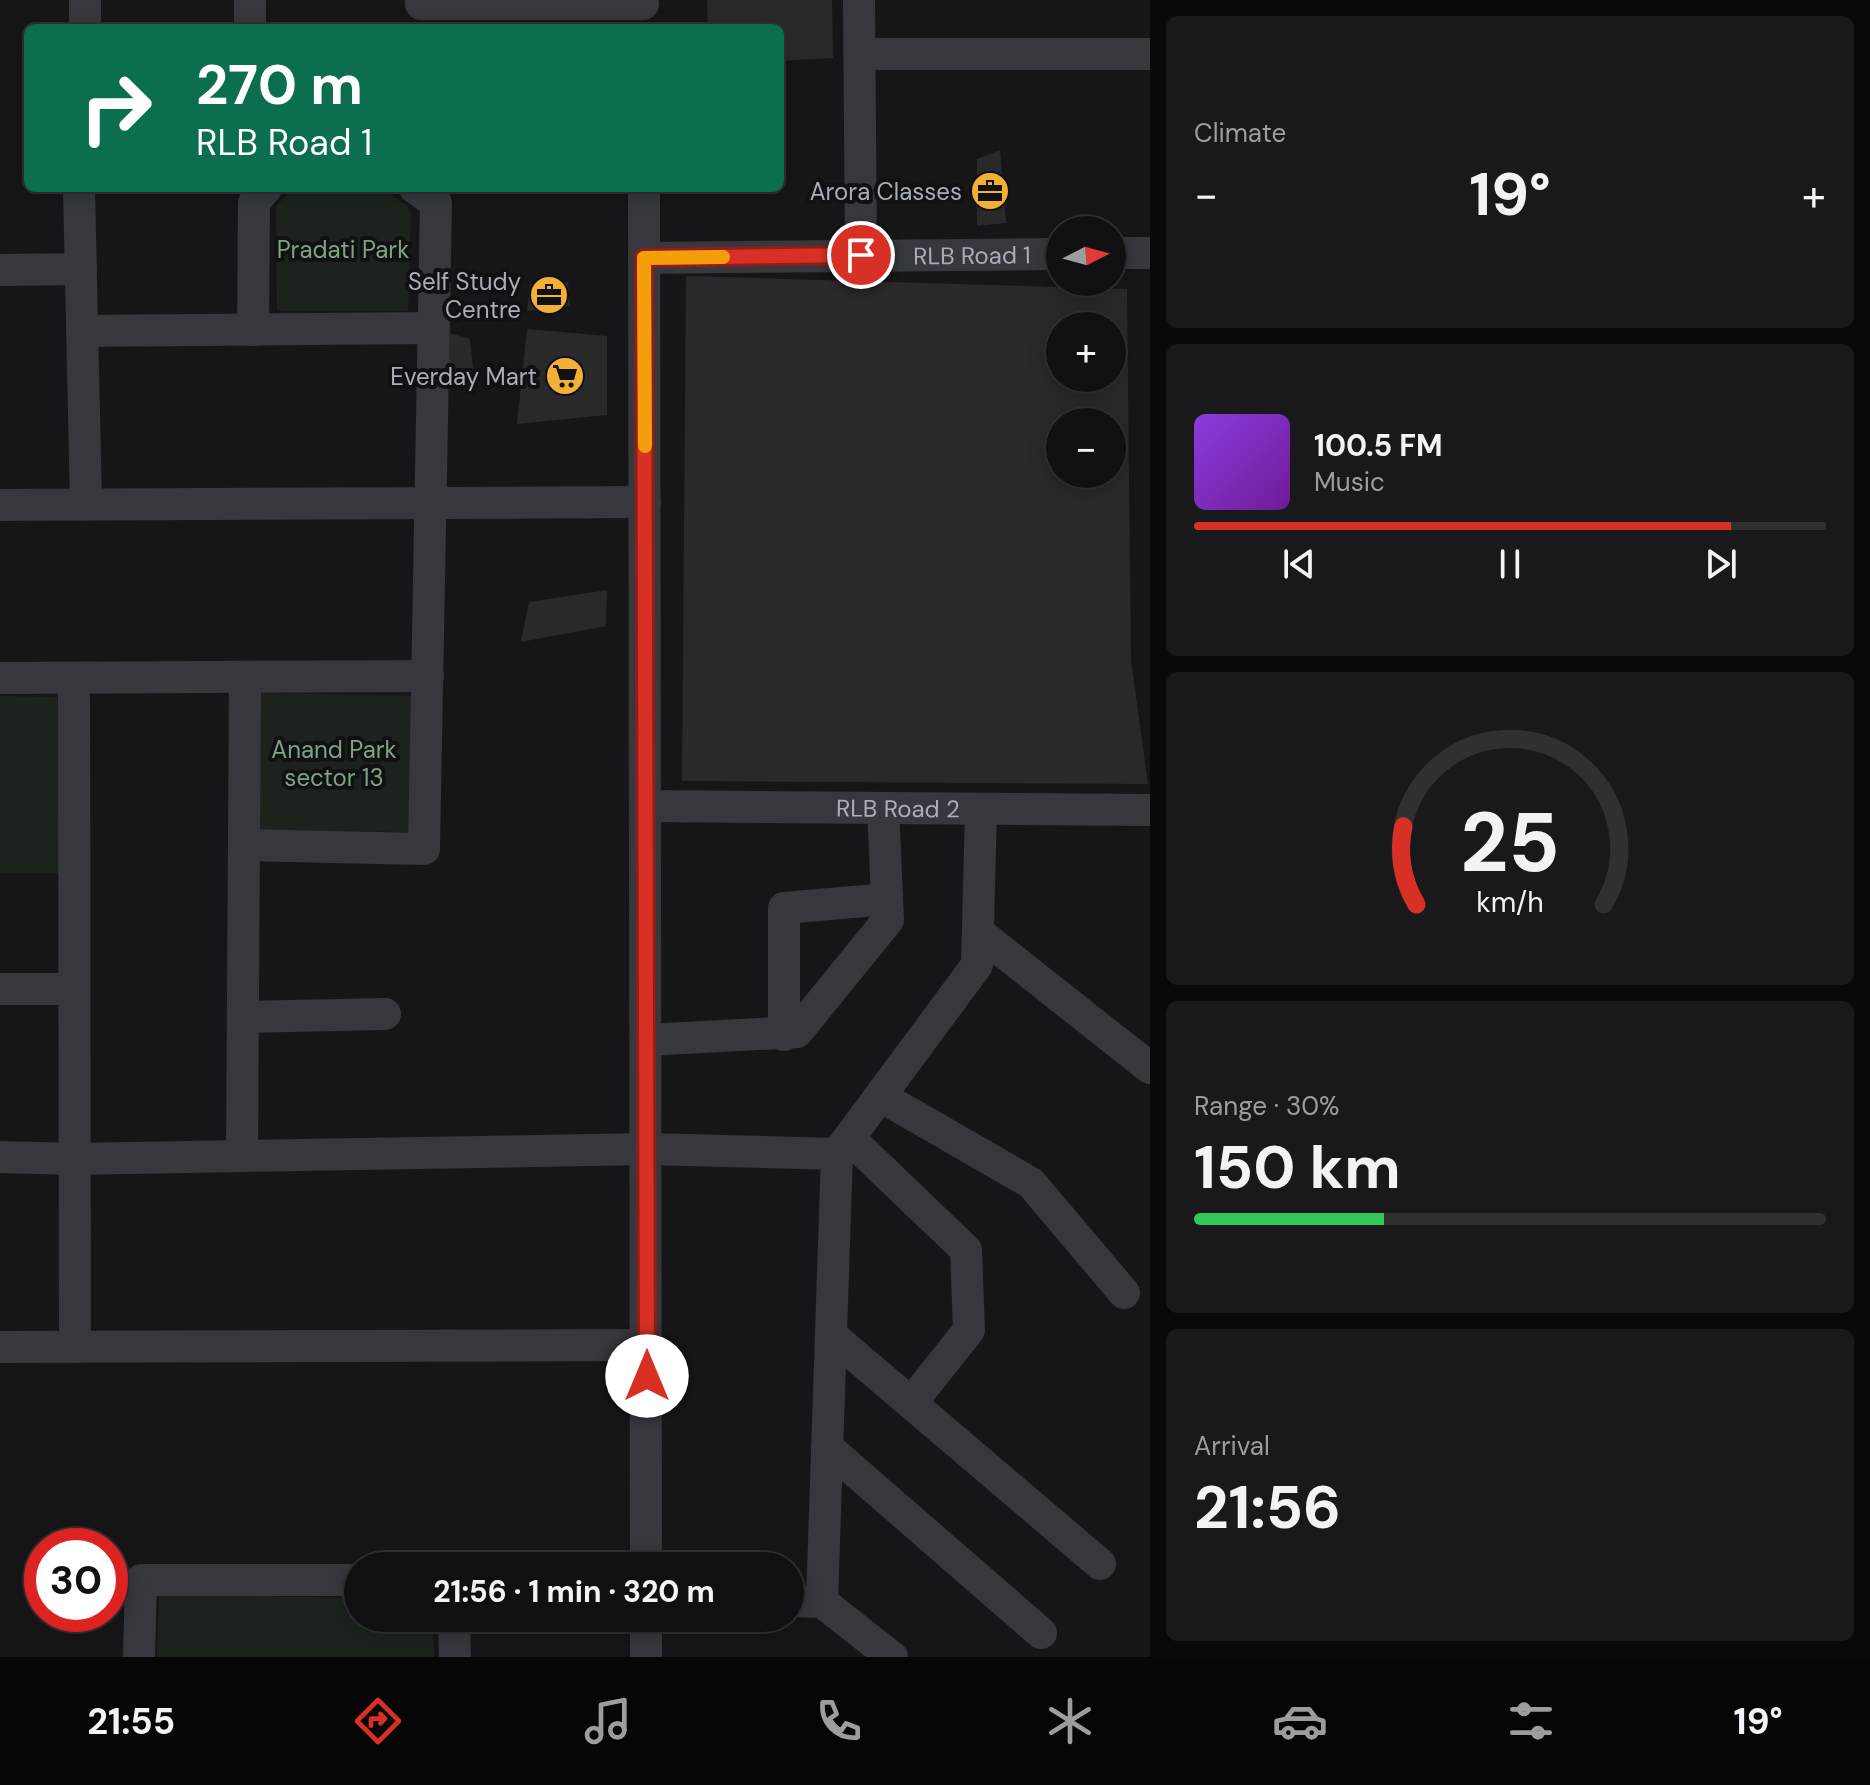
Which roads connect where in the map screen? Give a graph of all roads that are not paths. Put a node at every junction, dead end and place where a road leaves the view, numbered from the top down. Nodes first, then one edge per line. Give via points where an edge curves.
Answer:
1 (85, 0) edge
2 (250, 0) edge
3 (421, 0) edge
4 (859, 0) edge
5 (643, 11) edge
6 (85, 24) edge
7 (250, 24) edge
8 (860, 54) junction
9 (1150, 54) edge
10 (79, 192) edge
11 (263, 192) edge
12 (421, 192) edge
13 (644, 192) edge
14 (1126, 253) edge
15 (1150, 253) edge
16 (1046, 254) edge
17 (861, 255) junction
18 (644, 258) junction
19 (81, 269) junction
20 (0, 270) edge
21 (434, 328) junction
22 (253, 330) junction
23 (82, 331) junction
24 (431, 502) junction
25 (645, 502) junction
26 (86, 503) junction
27 (0, 505) edge
28 (428, 676) junction
29 (245, 677) junction
30 (0, 678) edge
31 (74, 678) junction
32 (646, 806) junction
33 (883, 808) junction
34 (981, 809) junction
35 (1150, 810) edge
36 (244, 845) junction
37 (887, 899) junction
38 (978, 932) junction
39 (0, 989) edge
40 (74, 989) junction
41 (385, 1014) dead end
42 (243, 1017) junction
43 (784, 1035) junction
44 (646, 1040) junction
45 (1150, 1068) edge
46 (880, 1096) junction
47 (843, 1146) junction
48 (647, 1149) junction
49 (242, 1156) junction
50 (0, 1157) edge
51 (74, 1159) junction
52 (1124, 1293) dead end
53 (831, 1335) junction
54 (647, 1345) junction
55 (0, 1347) edge
56 (75, 1347) junction
57 (911, 1403) junction
58 (827, 1447) junction
59 (646, 1552) edge
60 (1100, 1564) dead end
61 (344, 1580) edge
62 (804, 1601) edge
63 (822, 1602) junction
64 (454, 1632) edge
65 (646, 1632) edge
66 (1041, 1633) dead end
67 (872, 1651) edge
68 (139, 1657) edge
69 (455, 1657) edge
70 (646, 1657) edge

1 - 6 street
2 - 7 street
3 - 5 street
4 - 8 street
8 - 9 street
8 - 17 street
10 - 19 street
11 - 22 street via 254,203
12 - 21 street via 436,203
13 - 18 street
14 - 15 street
16 - 17 street, RLB Road 1
17 - 18 street, RLB Road 1
18 - 25 street
19 - 20 street
19 - 23 street
21 - 22 street
21 - 24 street
22 - 23 street
23 - 26 street
24 - 25 street
24 - 26 street
24 - 28 street
25 - 32 street
26 - 27 street
28 - 29 street
28 - 36 street via 424,849
29 - 31 street
29 - 36 street
30 - 31 street
31 - 40 street
32 - 33 street, RLB Road 2
32 - 44 street
33 - 34 street, RLB Road 2
33 - 37 street
34 - 35 street, RLB Road 2
34 - 38 street
36 - 42 street
37 - 43 street via 888,920 797,1032
37 - 43 street via 784,908
38 - 45 street
38 - 46 street via 977,965
39 - 40 street
40 - 51 street
41 - 42 street
42 - 49 street
43 - 44 street
44 - 48 street
46 - 47 street
46 - 52 street via 1031,1183
47 - 48 street
47 - 53 street
47 - 57 street via 966,1250 969,1330
48 - 49 street
48 - 54 street
49 - 51 street
50 - 51 street
51 - 56 street
53 - 57 street
53 - 58 street
54 - 56 street
54 - 59 street
55 - 56 street
57 - 60 street
58 - 63 street
58 - 66 street
61 - 68 street via 141,1580
62 - 63 street
63 - 67 street
64 - 69 street
65 - 70 street

